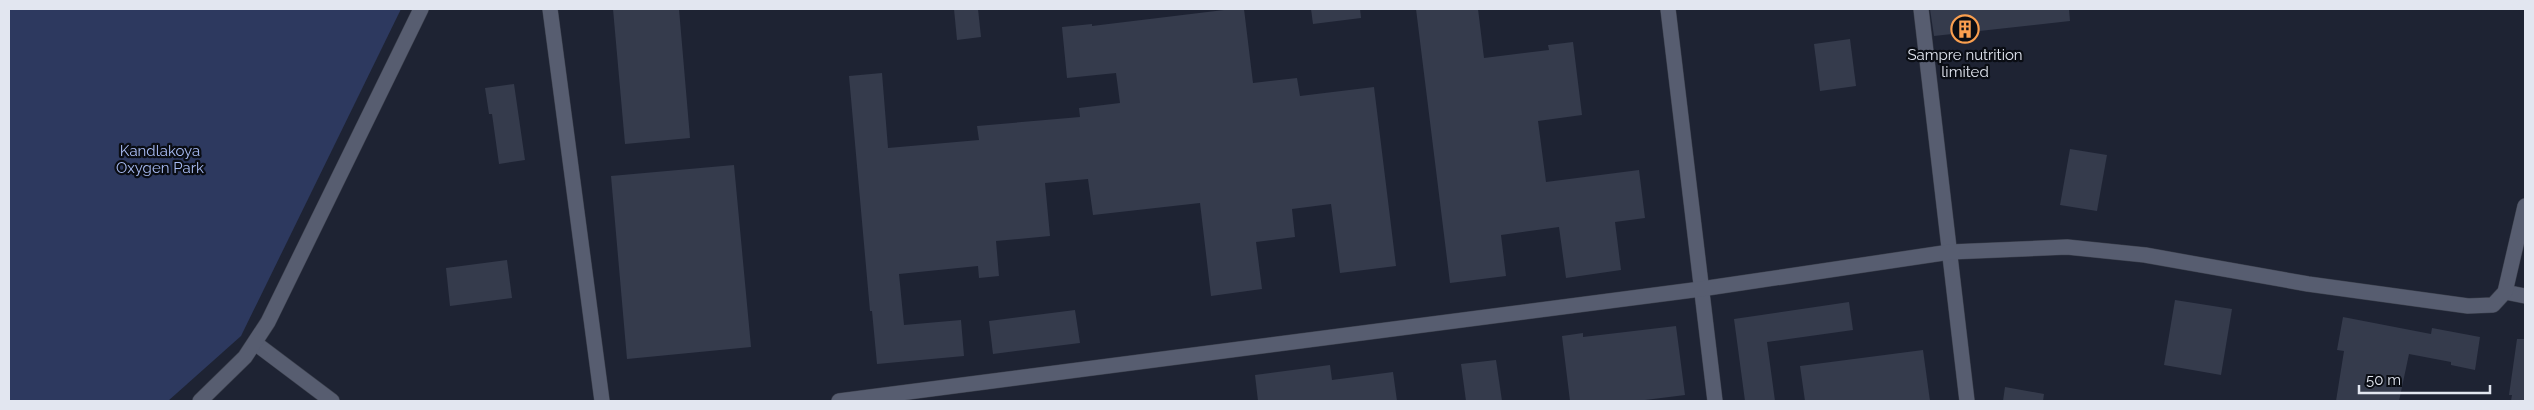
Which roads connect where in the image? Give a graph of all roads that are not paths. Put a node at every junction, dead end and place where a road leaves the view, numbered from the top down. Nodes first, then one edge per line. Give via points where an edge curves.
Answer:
1 (421, 9) edge
2 (550, 9) edge
3 (1668, 9) edge
4 (1921, 9) edge
5 (2525, 206) edge
6 (1950, 252) junction
7 (1701, 290) junction
8 (2505, 292) junction
9 (2525, 296) edge
10 (255, 342) junction
11 (964, 394) edge
12 (200, 401) edge
13 (332, 401) edge
14 (602, 401) edge
15 (839, 401) edge
16 (1715, 401) edge
17 (1967, 401) edge

1 - 10 street via 285,290
2 - 14 street
3 - 7 street
4 - 6 street
5 - 8 street
6 - 7 street
6 - 8 street via 2067,247 2145,255 2308,284 2468,306 2493,305
6 - 17 street
7 - 11 street
7 - 16 street
8 - 9 street
10 - 12 street via 245,357
10 - 13 street
11 - 15 street

